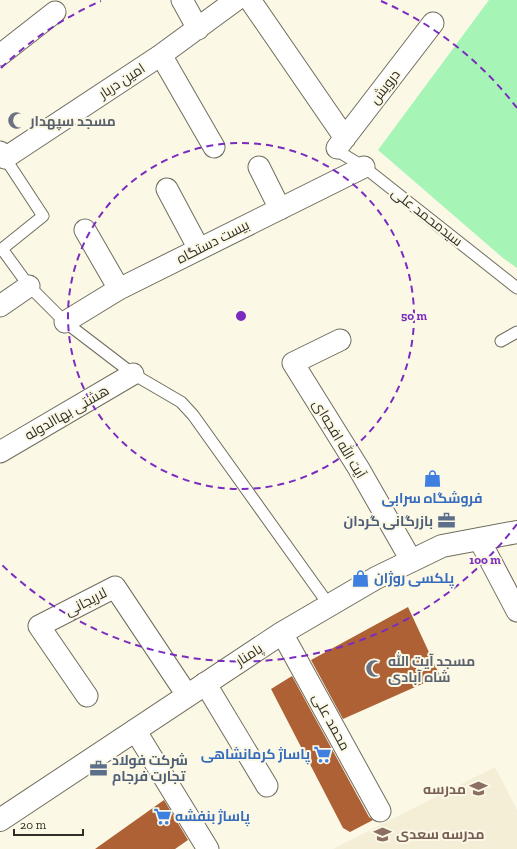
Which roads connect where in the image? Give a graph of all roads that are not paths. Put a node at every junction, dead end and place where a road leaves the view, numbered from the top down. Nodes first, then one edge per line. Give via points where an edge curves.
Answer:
1 (182, 0) edge
2 (236, 0) edge
3 (250, 0) edge
4 (55, 12) dead end
5 (433, 23) dead end
6 (198, 29) junction
7 (0, 55) edge
8 (161, 55) junction
9 (340, 144) junction
10 (214, 147) dead end
11 (2, 155) edge
12 (259, 167) dead end
13 (364, 167) junction
14 (167, 189) dead end
15 (280, 208) junction
16 (85, 230) dead end
17 (199, 249) junction
18 (29, 286) junction
19 (517, 288) edge
20 (119, 289) junction
21 (0, 306) edge
22 (65, 322) junction
23 (517, 332) edge
24 (340, 340) dead end
25 (501, 341) dead end
26 (133, 374) junction
27 (0, 452) edge
28 (517, 532) edge
29 (479, 539) junction
30 (410, 560) junction
31 (329, 605) junction
32 (517, 611) edge
33 (282, 633) junction
34 (205, 683) junction
35 (187, 695) junction
36 (87, 696) dead end
37 (135, 730) junction
38 (267, 786) dead end
39 (380, 811) dead end
40 (0, 820) edge
41 (208, 849) edge

1 - 6 street
2 - 6 street, امین دربار
3 - 9 street, سیدمحمد علی
4 - 7 street
5 - 9 street, درویش
6 - 8 street, امین دربار
8 - 10 street
8 - 11 street, امین دربار
9 - 13 lane, سیدمحمد علی
11 - 18 lane via 43,216 2,249
12 - 15 street
13 - 15 street, بیست دستگاه
13 - 19 lane, سیدمحمد علی
14 - 17 street
15 - 17 street, بیست دستگاه
16 - 20 street
17 - 20 street, بیست دستگاه
18 - 21 street
18 - 22 lane
20 - 22 street, بیست دستگاه
22 - 26 lane
23 - 25 lane
24 - 30 street, آیت الله افجه‌ای via 293,363
26 - 27 street, هشتی بهاالدوله
26 - 31 lane via 181,402 193,415
28 - 29 street, پامنار
29 - 30 street, پامنار via 442,546
29 - 32 street
30 - 31 street, پامنار
31 - 33 street, پامنار
33 - 34 street, پامنار
33 - 39 street, محمد علی
34 - 35 street, پامنار
34 - 38 street
35 - 36 street, لاریجانی via 116,587 39,626
35 - 37 street, پامنار
37 - 40 street, پامنار
37 - 41 street

